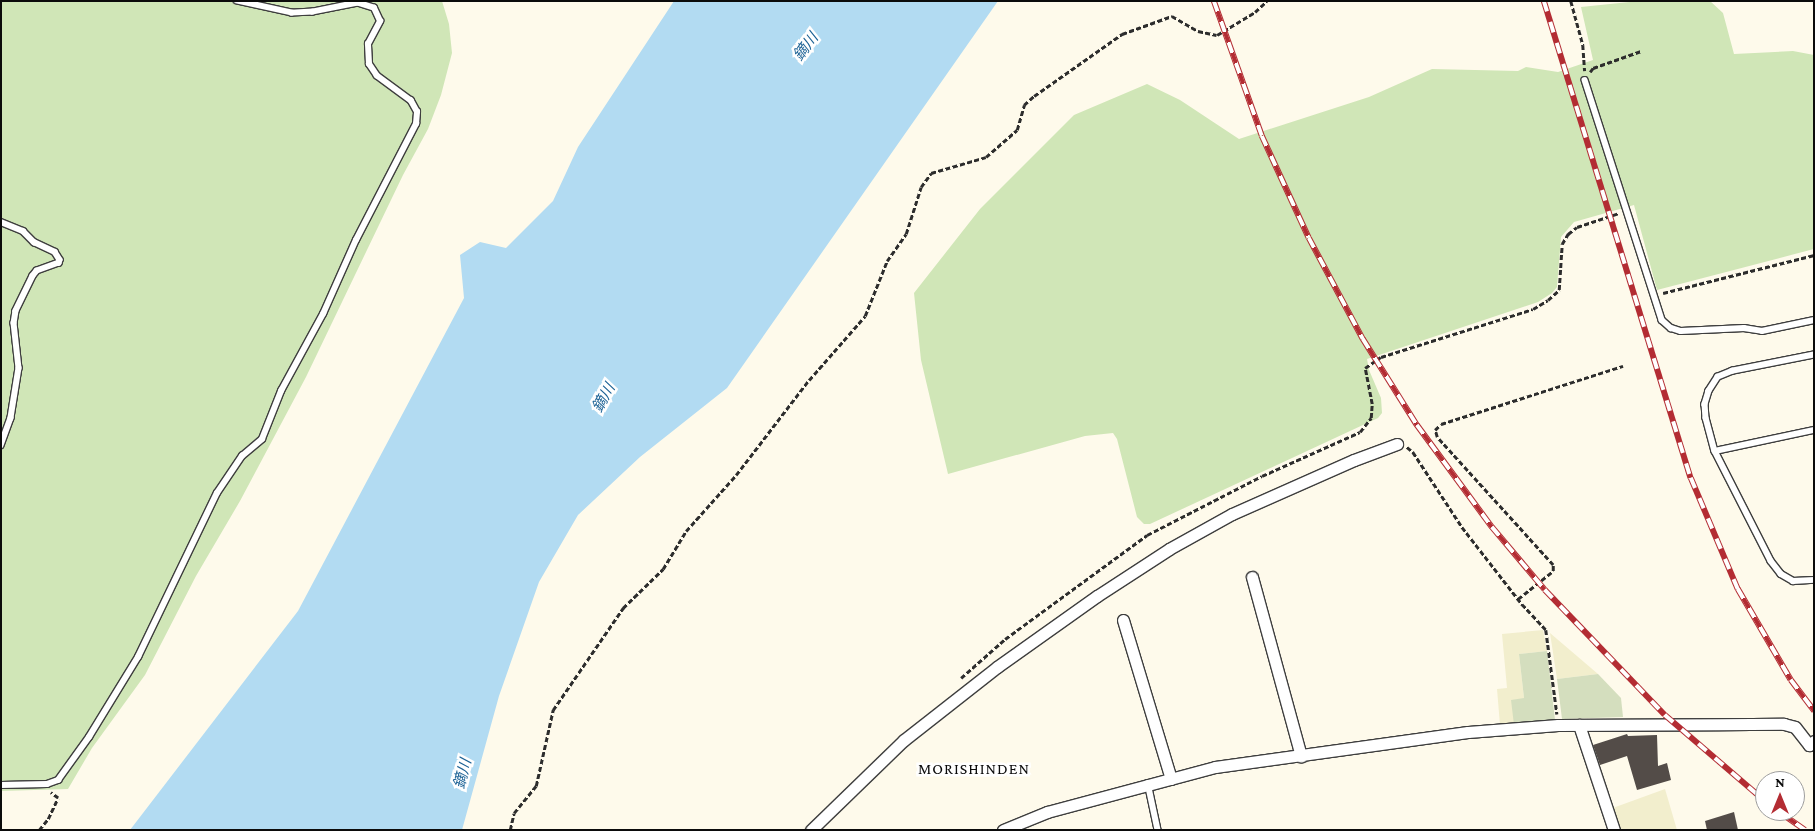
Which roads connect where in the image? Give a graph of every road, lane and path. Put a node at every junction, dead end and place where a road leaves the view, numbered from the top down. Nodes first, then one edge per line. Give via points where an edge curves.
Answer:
1 (237, 1) edge
2 (1267, 1) edge
3 (1571, 1) edge
4 (1641, 51) dead end
5 (1585, 80) junction
6 (1627, 210) junction
7 (1, 222) edge
8 (1814, 255) edge
9 (1654, 296) junction
10 (1814, 320) edge
11 (1814, 355) edge
12 (1623, 366) dead end
13 (1814, 430) edge
14 (1397, 444) joint
15 (1, 445) edge
16 (1715, 451) junction
17 (1252, 577) dead end
18 (1814, 580) edge
19 (1518, 599) junction
20 (1123, 620) dead end
21 (956, 683) dead end
22 (1558, 725) junction
23 (1579, 725) junction
24 (1812, 746) edge
25 (1301, 756) junction
26 (1171, 779) junction
27 (1148, 783) junction
28 (1, 785) edge
29 (44, 794) dead end
30 (39, 830) edge
31 (510, 830) edge
32 (811, 830) edge
33 (1003, 830) edge
34 (1158, 830) edge
35 (1614, 830) edge

1 - 28 lane via 292,13 358,3 374,8 380,21 368,44 369,64 377,76 411,101 417,112 416,124 356,240 323,314 281,391 262,440 242,456 217,494 138,657 89,737 58,780 47,784
2 - 31 path via 1217,35 1198,31 1172,16 1122,34 1024,105 1017,130 986,157 931,173 921,187 906,234 887,261 865,316 809,380 736,475 686,531 663,568 623,608 553,710 536,786 514,813
3 - 5 path via 1583,45
4 - 5 path via 1592,68
5 - 6 lane
6 - 9 lane
6 - 21 path via 1577,226 1568,234 1562,244 1558,290 1548,300 1533,309 1381,357 1365,368 1372,404 1371,418 1360,432 1262,476 1147,535 1005,639
7 - 15 lane via 23,231 34,242 55,252 60,260 33,276 16,311 14,324 19,368 11,418
8 - 9 path
9 - 10 lane via 1662,320 1681,331 1744,328 1762,331
11 - 16 lane via 1718,377 1708,391 1705,404
12 - 19 path via 1441,424 1435,430 1437,437 1553,565 1553,570
13 - 16 lane
14 - 19 path via 1405,445 1413,452 1462,527
14 - 32 street via 1232,514 1169,549 1097,596 997,667 904,740
16 - 18 lane via 1771,561 1781,574 1793,581
17 - 25 street
19 - 22 path via 1546,630
20 - 26 street
22 - 23 street
22 - 25 street via 1468,732
23 - 24 street via 1784,724 1794,727
23 - 35 street
25 - 26 street via 1215,767
26 - 27 street
27 - 33 street via 1047,812
27 - 34 lane
29 - 30 path via 52,793 58,798

